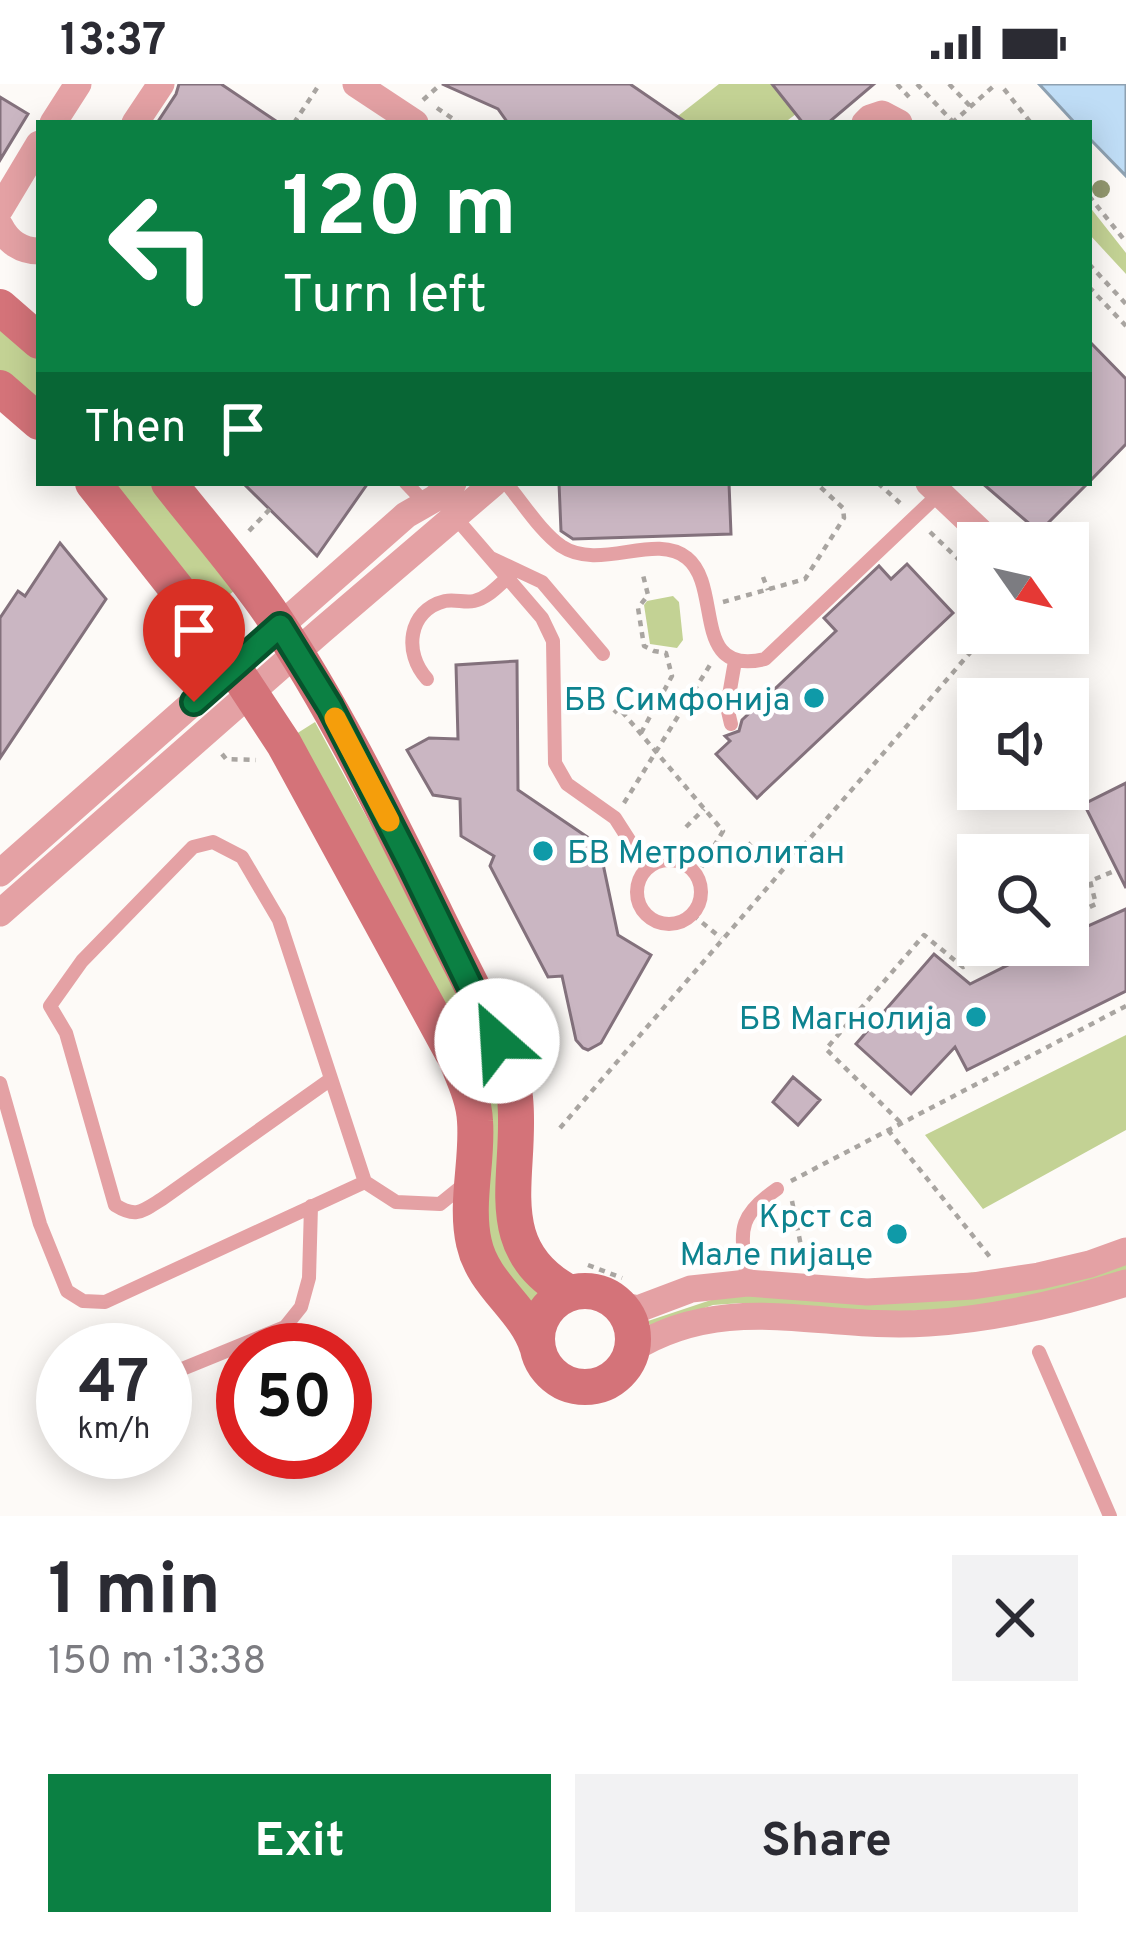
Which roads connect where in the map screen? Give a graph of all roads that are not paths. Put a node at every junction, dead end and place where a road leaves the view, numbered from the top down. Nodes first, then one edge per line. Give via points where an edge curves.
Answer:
1 (78, 84) edge
2 (161, 84) edge
3 (373, 89) edge
4 (55, 120) edge
5 (137, 120) edge
6 (411, 120) edge
7 (36, 149) edge
8 (0, 209) edge
9 (0, 226) edge
10 (36, 250) edge
11 (0, 307) edge
12 (36, 338) edge
13 (0, 388) edge
14 (36, 419) edge
15 (95, 486) edge
16 (171, 486) edge
17 (409, 486) edge
18 (449, 486) edge
19 (491, 486) edge
20 (509, 486) edge
21 (934, 488) edge
22 (426, 504) junction
23 (455, 517) junction
24 (970, 522) edge
25 (484, 554) junction
26 (506, 579) junction
27 (288, 640) junction
28 (603, 654) dead end
29 (735, 661) junction
30 (427, 679) dead end
31 (242, 680) junction
32 (730, 724) dead end
33 (647, 868) junction
34 (0, 873) edge
35 (0, 913) edge
36 (331, 1079) junction
37 (0, 1083) edge
38 (471, 1178) junction
39 (365, 1182) junction
40 (777, 1189) dead end
41 (311, 1206) junction
42 (1126, 1251) edge
43 (747, 1282) junction
44 (1126, 1283) edge
45 (570, 1293) junction
46 (620, 1305) junction
47 (537, 1346) junction
48 (631, 1350) junction
49 (1039, 1352) dead end
50 (192, 1365) edge
51 (1110, 1516) edge

1 - 4 street
2 - 5 street
3 - 6 street
7 - 8 street
9 - 10 street via 19,247
11 - 12 main road
13 - 14 main road
15 - 31 main road
16 - 27 main road
17 - 22 lane
18 - 22 street
19 - 23 street
20 - 29 lane via 577,554 684,555 699,571 712,634
21 - 24 street
21 - 29 lane via 765,659
22 - 27 street via 406,515
23 - 25 lane
23 - 27 street
25 - 26 lane
25 - 28 lane via 542,582
26 - 30 lane via 473,602 445,602 425,614 411,651
26 - 33 lane via 554,641 555,763 567,784 615,818
27 - 31 street
27 - 45 main road via 330,707 500,1046 515,1097 514,1226 534,1267
29 - 32 lane
31 - 34 street
31 - 35 street
31 - 38 main road via 456,1059 476,1122
33 - 33 lane via 637,900 645,915 660,924 693,915 702,896 697,875 683,862
36 - 36 lane via 279,920 242,856 213,842 193,847 82,961 50,1006 66,1033 115,1204 129,1214
36 - 39 lane
37 - 41 lane via 40,1224 67,1291 83,1300 104,1302
38 - 39 lane via 440,1204 396,1202
38 - 47 main road via 478,1258
39 - 41 lane
40 - 43 lane via 747,1213
41 - 50 lane via 301,1307 285,1327
42 - 43 street via 1010,1282 867,1292
43 - 46 street via 691,1289 638,1309
44 - 48 street via 926,1324 729,1315
45 - 46 main road via 593,1291
45 - 47 main road via 545,1311
46 - 48 main road
47 - 48 main road via 548,1369 577,1386 613,1377
49 - 51 lane

